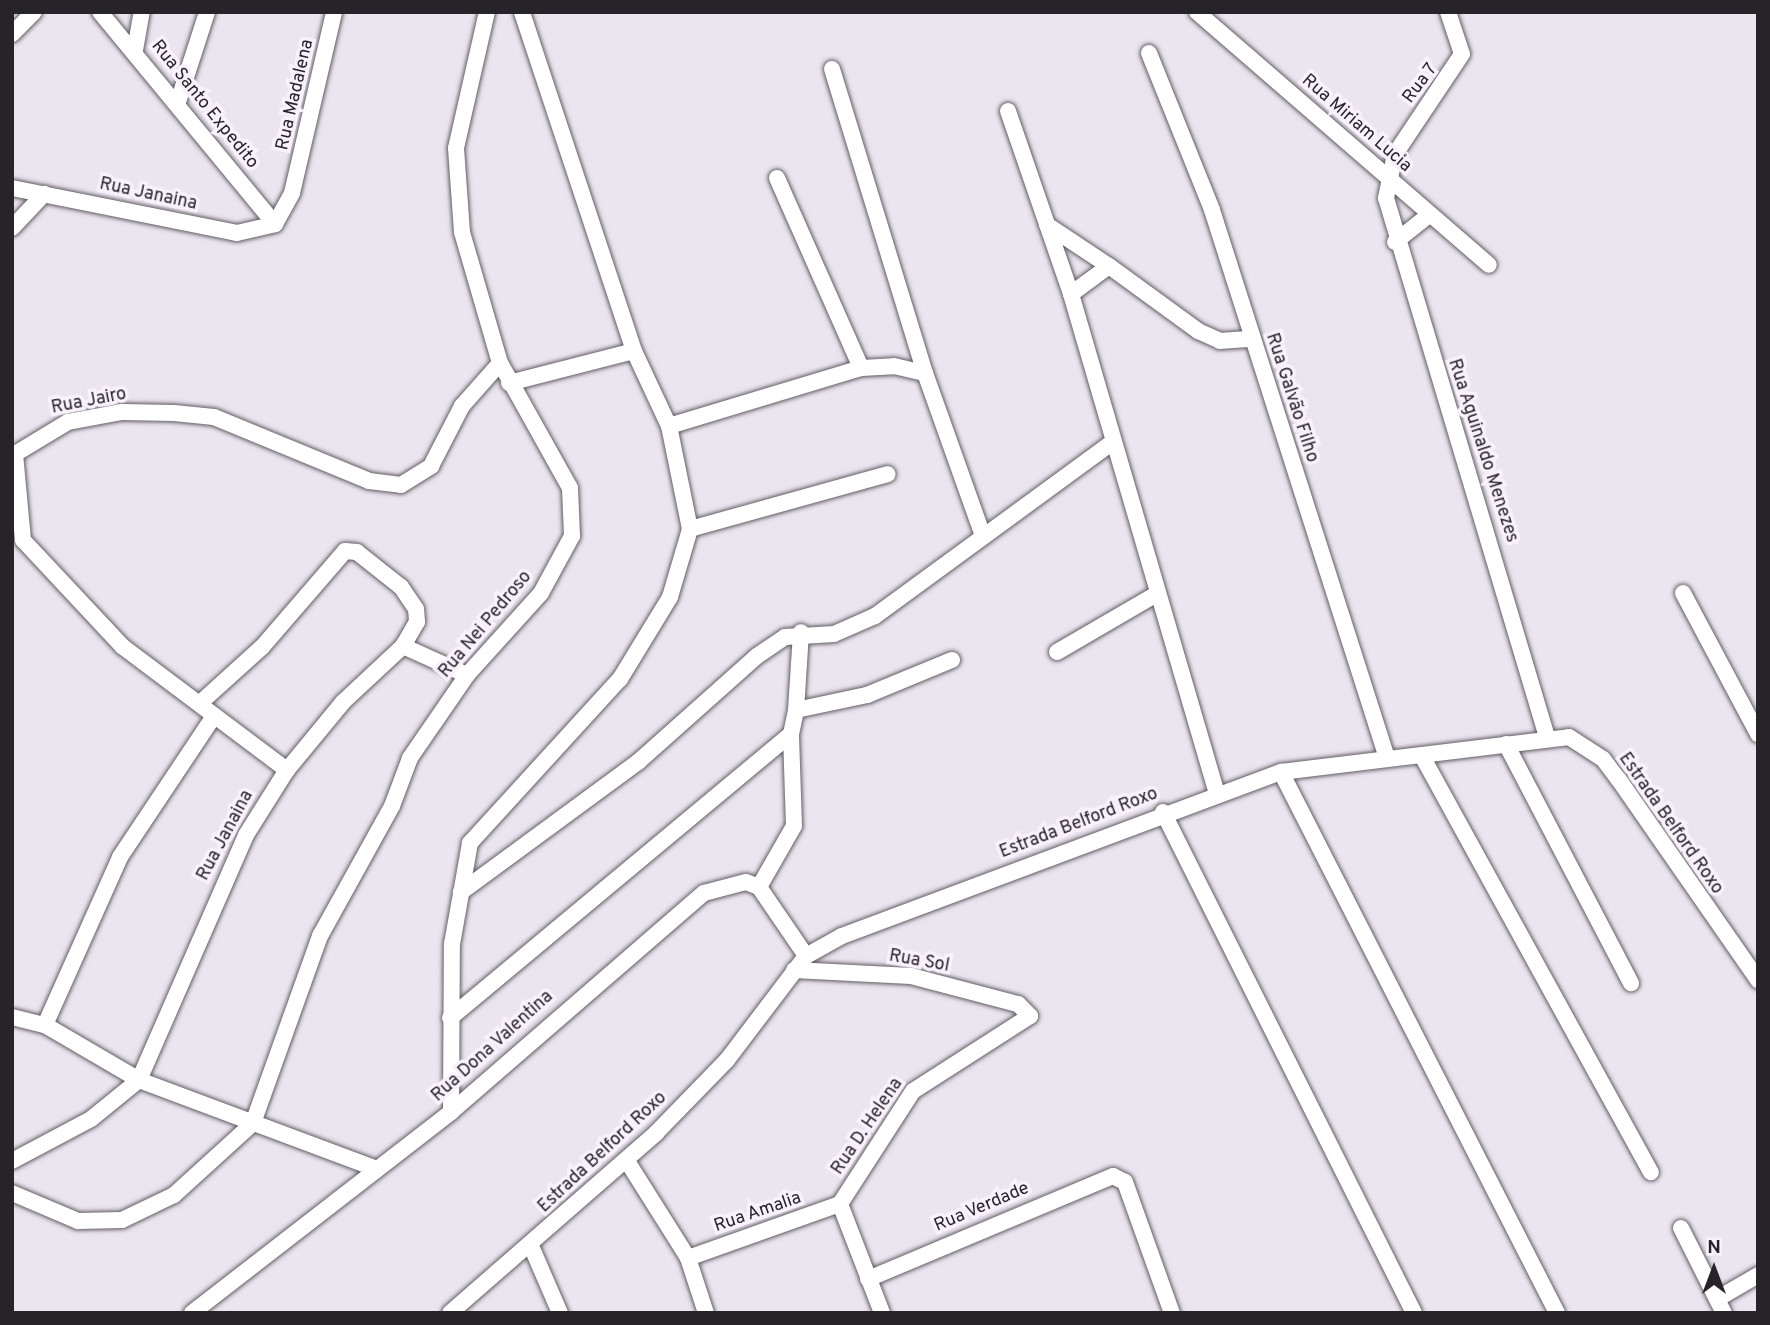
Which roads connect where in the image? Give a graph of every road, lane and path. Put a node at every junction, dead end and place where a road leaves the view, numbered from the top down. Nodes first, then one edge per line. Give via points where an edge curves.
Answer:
1 (34, 12) edge
2 (100, 12) edge
3 (142, 12) edge
4 (207, 12) edge
5 (334, 12) edge
6 (487, 12) edge
7 (522, 12) edge
8 (1197, 12) edge
9 (1448, 12) edge
10 (12, 34) edge
11 (135, 50) junction
12 (1149, 53) dead end
13 (832, 69) dead end
14 (178, 102) junction
15 (1008, 111) dead end
16 (1388, 175) junction
17 (776, 178) dead end
18 (12, 188) edge
19 (44, 194) junction
20 (1429, 215) junction
21 (275, 223) junction
22 (1047, 225) junction
23 (12, 228) edge
24 (1395, 242) junction
25 (1489, 265) dead end
26 (1109, 266) junction
27 (1071, 294) junction
28 (1251, 339) junction
29 (634, 351) junction
30 (500, 363) junction
31 (861, 368) junction
32 (925, 373) junction
33 (509, 383) junction
34 (668, 426) junction
35 (1111, 443) junction
36 (888, 474) dead end
37 (690, 529) junction
38 (983, 536) junction
39 (1684, 593) dead end
40 (1155, 595) junction
41 (801, 632) junction
42 (403, 646) junction
43 (1057, 652) dead end
44 (952, 660) dead end
45 (467, 675) junction
46 (200, 703) junction
47 (796, 710) junction
48 (214, 716) junction
49 (791, 734) junction
50 (1758, 734) edge
51 (1547, 737) junction
52 (1506, 744) junction
53 (1422, 756) junction
54 (1387, 758) junction
55 (287, 770) junction
56 (1281, 772) junction
57 (1217, 794) junction
58 (1163, 812) junction
59 (760, 887) junction
60 (461, 892) junction
61 (806, 956) junction
62 (794, 970) junction
63 (1758, 980) edge
64 (1631, 983) dead end
65 (1030, 1016) joint
66 (12, 1017) edge
67 (450, 1018) junction
68 (45, 1025) junction
69 (139, 1080) junction
70 (451, 1112) junction
71 (253, 1124) junction
72 (12, 1161) edge
73 (627, 1161) junction
74 (377, 1169) junction
75 (1651, 1172) dead end
76 (12, 1194) edge
77 (840, 1205) junction
78 (1681, 1228) dead end
79 (531, 1246) junction
80 (688, 1258) junction
81 (1758, 1275) edge
82 (868, 1279) junction
83 (1720, 1306) edge
84 (454, 1311) edge
85 (192, 1313) edge
86 (560, 1313) edge
87 (706, 1313) edge
88 (882, 1313) edge
89 (1172, 1313) edge
90 (1414, 1313) edge
91 (1557, 1313) edge

1 - 10 street
2 - 11 street, Rua Santo Expedito
3 - 11 street
4 - 14 street
5 - 21 street, Rua Madalena via 292,193
6 - 30 street, Rua Nei Pedroso via 460,114 456,186 462,232
7 - 29 street
8 - 16 street, Rua Miriam Lucia
9 - 16 street, Rua 7 via 1461,37 1457,69 1404,140
11 - 14 street, Rua Santo Expedito
12 - 28 street, Rua Galvão Filho via 1212,210
13 - 32 street
14 - 21 street, Rua Santo Expedito
15 - 22 street
16 - 20 street, Rua Miriam Lucia
16 - 24 street, Rua Aguinaldo Menezes
17 - 31 street
18 - 19 street, Rua Janaina
19 - 21 street, Rua Janaina via 237,233
19 - 23 street
20 - 24 street
20 - 25 street, Rua Miriam Lucia
22 - 26 street
22 - 27 street
24 - 51 street, Rua Aguinaldo Menezes
26 - 27 street
26 - 28 street via 1198,331 1220,341
27 - 35 street
28 - 54 street, Rua Galvão Filho
29 - 33 street
29 - 34 street
30 - 33 street, Rua Nei Pedroso
30 - 46 street, Rua Jairo via 462,407 431,466 401,485 369,481 214,417 174,413 122,412 68,422 15,454 23,541 123,647
31 - 32 street via 894,366
31 - 34 street
32 - 38 street
33 - 45 street, Rua Nei Pedroso via 570,488 572,536 541,593
34 - 37 street
35 - 38 street
35 - 40 street
36 - 37 street
37 - 60 street via 683,568 654,628 584,721 484,821 463,863
38 - 41 street via 855,628
39 - 50 street
40 - 43 street
40 - 57 street
41 - 47 street
41 - 60 street via 757,656 638,762
42 - 45 street
42 - 46 street, Rua Janaina via 417,622 411,599 357,552 345,551 262,647
42 - 55 street, Rua Janaina via 366,677
44 - 47 street via 867,695
45 - 71 street, Rua Nei Pedroso via 429,724 392,806 340,893
46 - 48 street, Rua Jairo
47 - 49 street
48 - 55 street, Rua Jairo
48 - 68 street via 120,857
49 - 59 street via 794,826
49 - 67 street
51 - 52 street, Estrada Belford Roxo
51 - 63 street, Estrada Belford Roxo via 1569,737 1603,759
52 - 53 street, Estrada Belford Roxo
52 - 64 street
53 - 54 street, Estrada Belford Roxo
53 - 75 street
54 - 56 street, Estrada Belford Roxo
55 - 69 street, Rua Janaina via 230,864
56 - 57 street, Estrada Belford Roxo
56 - 91 street
57 - 58 street, Estrada Belford Roxo
58 - 61 street, Estrada Belford Roxo via 842,936
58 - 90 street
59 - 61 street
59 - 70 street, Rua Dona Valentina via 746,882 704,893
60 - 67 street
61 - 62 street, Estrada Belford Roxo
62 - 65 street, Rua Sol via 911,976 1018,1004
62 - 73 street, Estrada Belford Roxo via 727,1060
65 - 77 street, Rua D. Helena via 913,1091
66 - 68 street
67 - 70 street
68 - 69 street
69 - 71 street
69 - 72 street via 91,1119
70 - 74 street, Rua Dona Valentina
71 - 74 street
71 - 76 street via 174,1195 122,1220 78,1221
73 - 79 street, Estrada Belford Roxo
73 - 80 street
74 - 85 street, Rua Dona Valentina
77 - 80 street, Rua Amalia
77 - 82 street, Rua D. Helena
78 - 83 street
79 - 84 street, Estrada Belford Roxo
79 - 86 street
80 - 87 street
81 - 83 street
82 - 88 street, Rua D. Helena
82 - 89 street, Rua Verdade via 1113,1176 1125,1182

